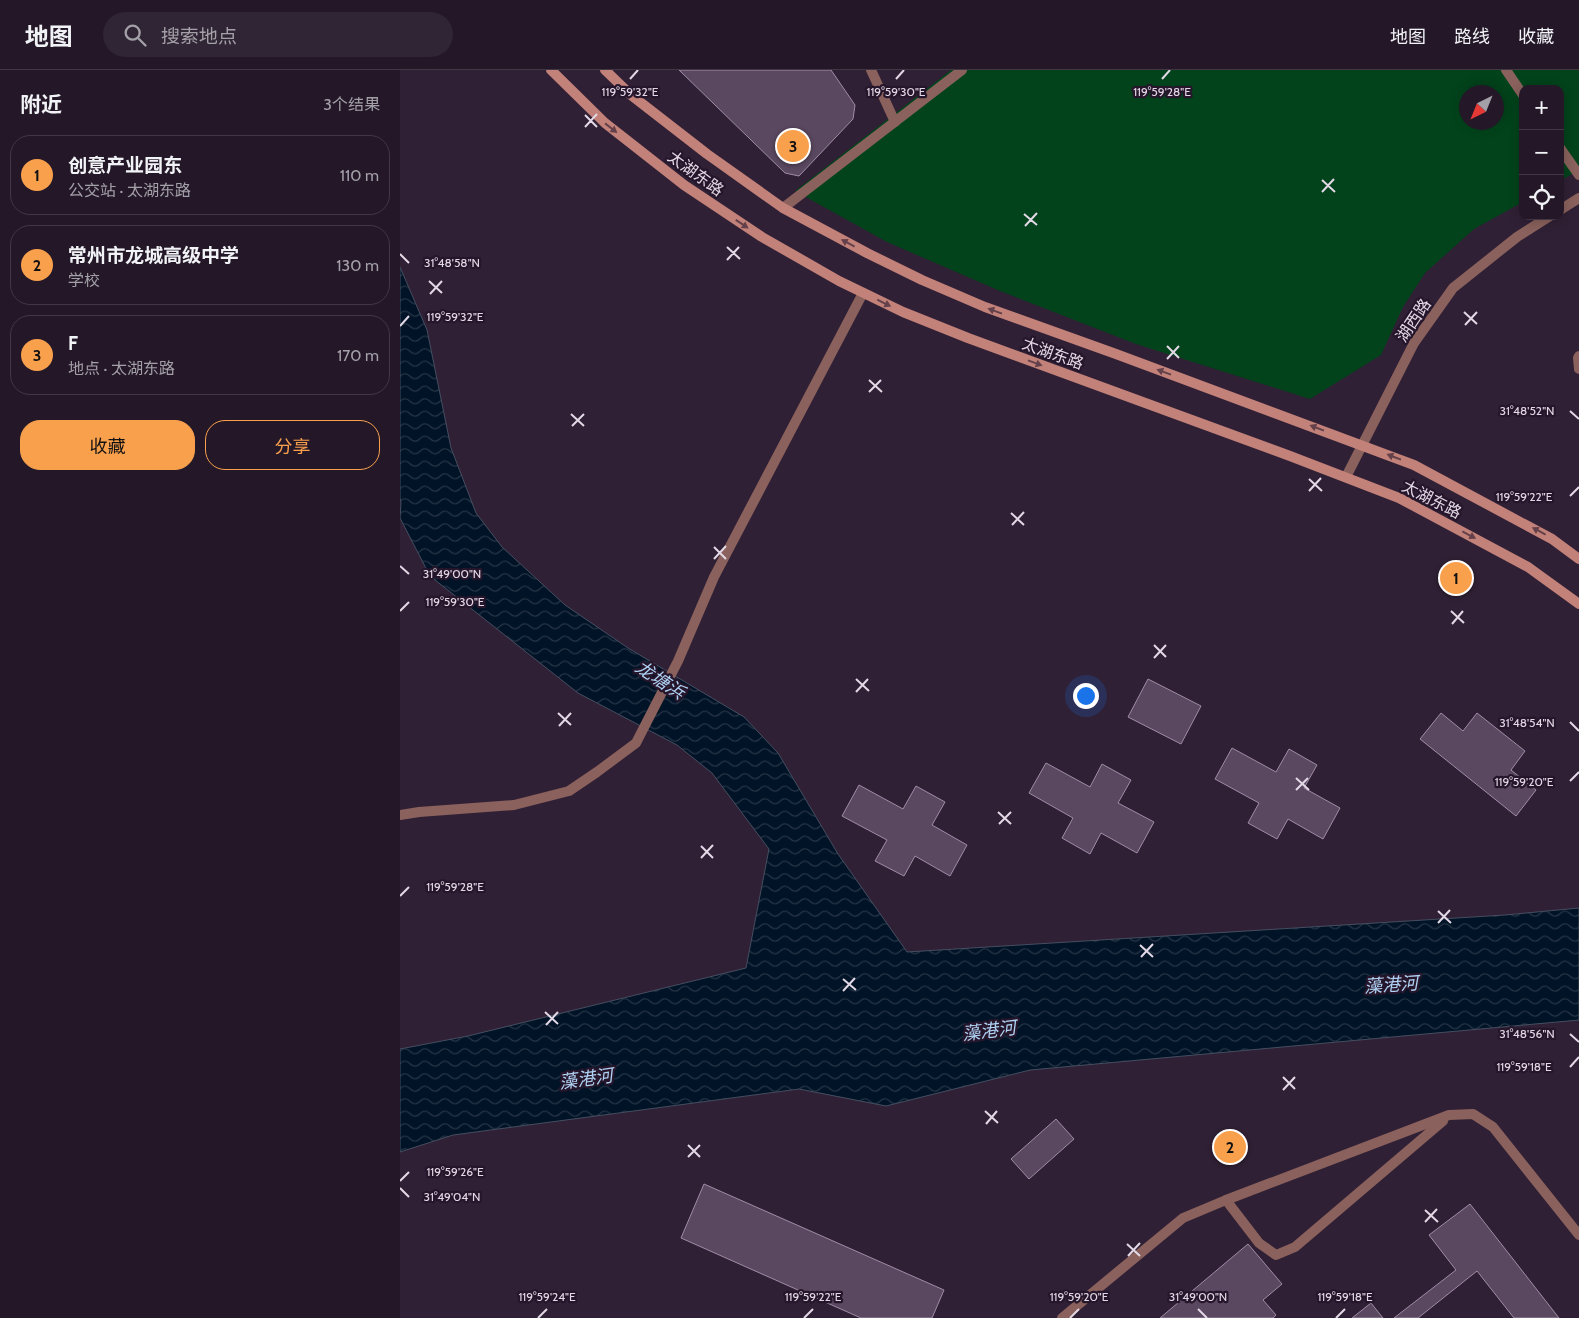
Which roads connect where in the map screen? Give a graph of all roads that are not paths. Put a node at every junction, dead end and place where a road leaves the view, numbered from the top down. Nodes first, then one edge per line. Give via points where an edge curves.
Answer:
1 (551, 70) edge
2 (605, 70) edge
3 (871, 70) edge
4 (962, 70) edge
5 (1506, 70) edge
6 (1519, 89) edge
7 (895, 122) junction
8 (1564, 154) edge
9 (1579, 175) edge
10 (1579, 198) edge
11 (1564, 207) edge
12 (783, 208) junction
13 (1544, 220) edge
14 (863, 293) junction
15 (1579, 356) edge
16 (1579, 369) edge
17 (1362, 445) junction
18 (1346, 477) junction
19 (1579, 558) edge
20 (1579, 604) edge
21 (400, 815) edge
22 (1449, 1115) junction
23 (1226, 1200) junction
24 (1579, 1235) edge
25 (1062, 1318) edge

1 -> 14 main road, 太湖东路 via 605,123 684,185 762,237
2 - 12 main road, 太湖东路 via 631,95 707,154
3 - 7 street
4 - 7 street
5 - 6 street
7 - 12 street
8 - 9 street
10 - 11 street
17 -> 12 main road, 太湖东路 via 985,307 922,280
13 - 17 street, 湖西路 via 1453,288 1414,343
14 -> 18 main road, 太湖东路 via 968,338
14 - 21 street via 714,577 678,661 636,743 569,791 514,805
15 - 16 street
17 - 18 street, 湖西路
19 -> 17 main road, 太湖东路 via 1552,539 1414,465
18 -> 20 main road, 太湖东路 via 1399,498 1528,567
22 - 23 street
22 - 23 street via 1295,1247 1276,1255 1259,1243
22 - 24 street via 1473,1114 1493,1127
23 - 25 street via 1183,1218

